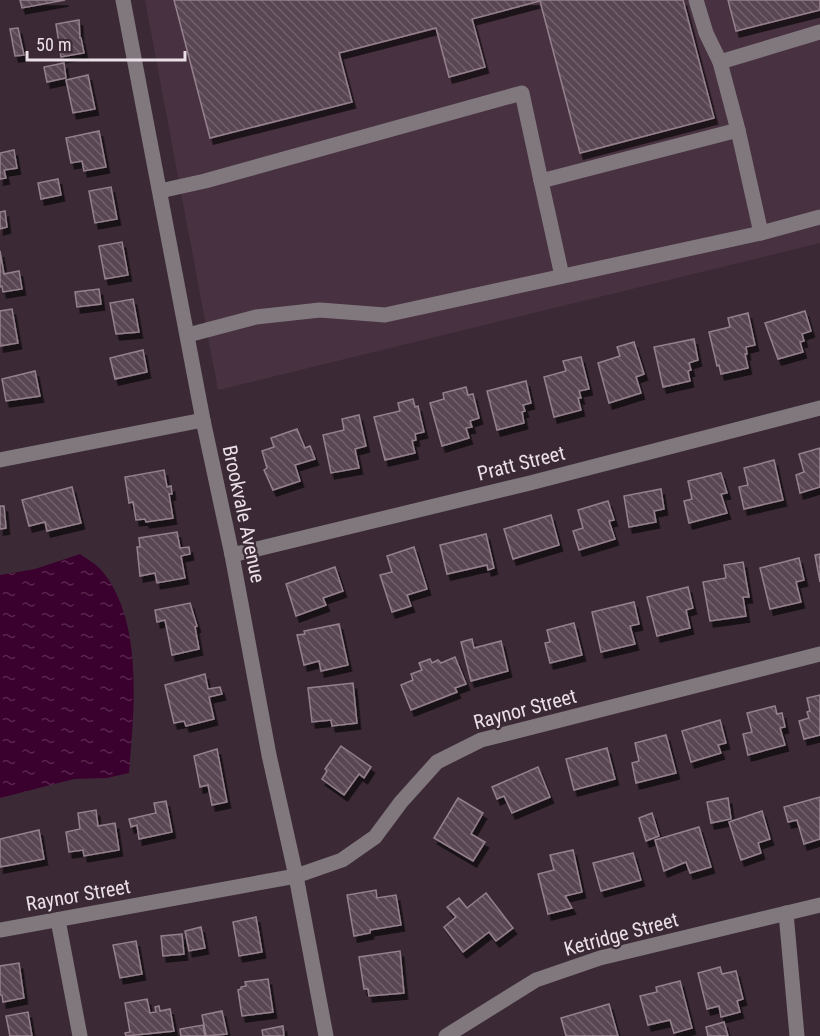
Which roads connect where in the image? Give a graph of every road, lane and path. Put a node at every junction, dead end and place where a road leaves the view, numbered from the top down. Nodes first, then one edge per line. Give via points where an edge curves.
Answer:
1 (123, 0) edge
2 (696, 0) edge
3 (820, 32) edge
4 (720, 62) junction
5 (738, 130) junction
6 (541, 181) junction
7 (160, 191) junction
8 (820, 218) edge
9 (761, 232) junction
10 (562, 276) junction
11 (188, 335) junction
12 (820, 408) edge
13 (203, 420) junction
14 (0, 460) edge
15 (232, 555) junction
16 (820, 654) edge
17 (296, 876) junction
18 (820, 905) edge
19 (786, 913) junction
20 (58, 920) junction
21 (0, 930) edge
22 (80, 1036) edge
23 (326, 1036) edge
24 (446, 1036) edge
25 (796, 1036) edge

1 - 7 street, Brookvale Avenue
2 - 4 street
3 - 4 street
4 - 5 street
5 - 6 street
5 - 9 street
6 - 7 street via 522,93
6 - 10 street
7 - 11 street, Brookvale Avenue
8 - 9 street
9 - 10 street
10 - 11 street via 385,315 310,311 255,317
11 - 13 street, Brookvale Avenue
12 - 15 street, Pratt Street
13 - 14 street
13 - 15 street, Brookvale Avenue
15 - 17 street, Brookvale Avenue
16 - 17 street, Raynor Street via 482,740 437,762 375,837 342,860
17 - 20 street, Raynor Street
17 - 23 street, Brookvale Avenue
18 - 19 street, Ketridge Street
19 - 24 street, Ketridge Street via 600,958 536,980
19 - 25 street
20 - 21 street, Raynor Street
20 - 22 street

